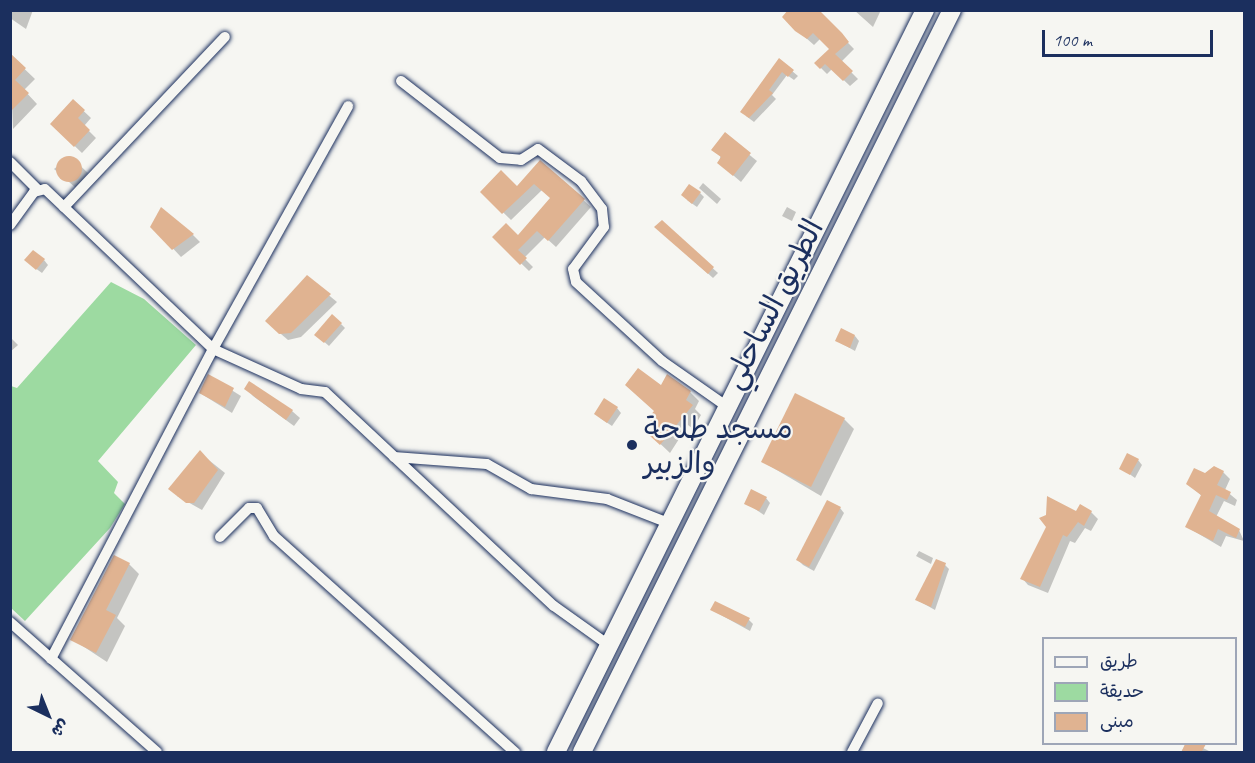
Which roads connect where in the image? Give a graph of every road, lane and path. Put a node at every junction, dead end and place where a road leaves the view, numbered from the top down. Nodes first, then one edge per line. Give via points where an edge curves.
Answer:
1 (925, 10) edge
2 (952, 10) edge
3 (225, 37) dead end
4 (401, 81) dead end
5 (348, 106) dead end
6 (10, 162) edge
7 (37, 189) junction
8 (64, 207) junction
9 (10, 225) edge
10 (213, 349) junction
11 (729, 408) junction
12 (394, 457) junction
13 (671, 524) junction
14 (220, 537) dead end
15 (10, 622) edge
16 (610, 646) junction
17 (51, 659) junction
18 (878, 703) dead end
19 (158, 753) edge
20 (515, 753) edge
21 (556, 753) edge
22 (582, 753) edge
23 (852, 753) edge

1 - 11 highway, الطريق الساحلي
2 - 22 highway, الطريق الساحلي
3 - 8 street
4 - 11 street via 500,158 521,160 538,149 581,181 602,209 604,227 573,269 576,282 662,361
5 - 10 street
6 - 7 street
7 - 8 street via 45,189
7 - 9 street
8 - 10 street
10 - 12 street via 301,389 323,390
10 - 17 street
11 - 13 highway, الطريق الساحلي
12 - 13 street via 486,464 531,489 607,499
12 - 16 street via 554,606
13 - 16 highway, الطريق الساحلي
14 - 20 street via 249,508 257,508 274,536
15 - 17 street
16 - 21 highway, الطريق الساحلي
17 - 19 street
18 - 23 street

